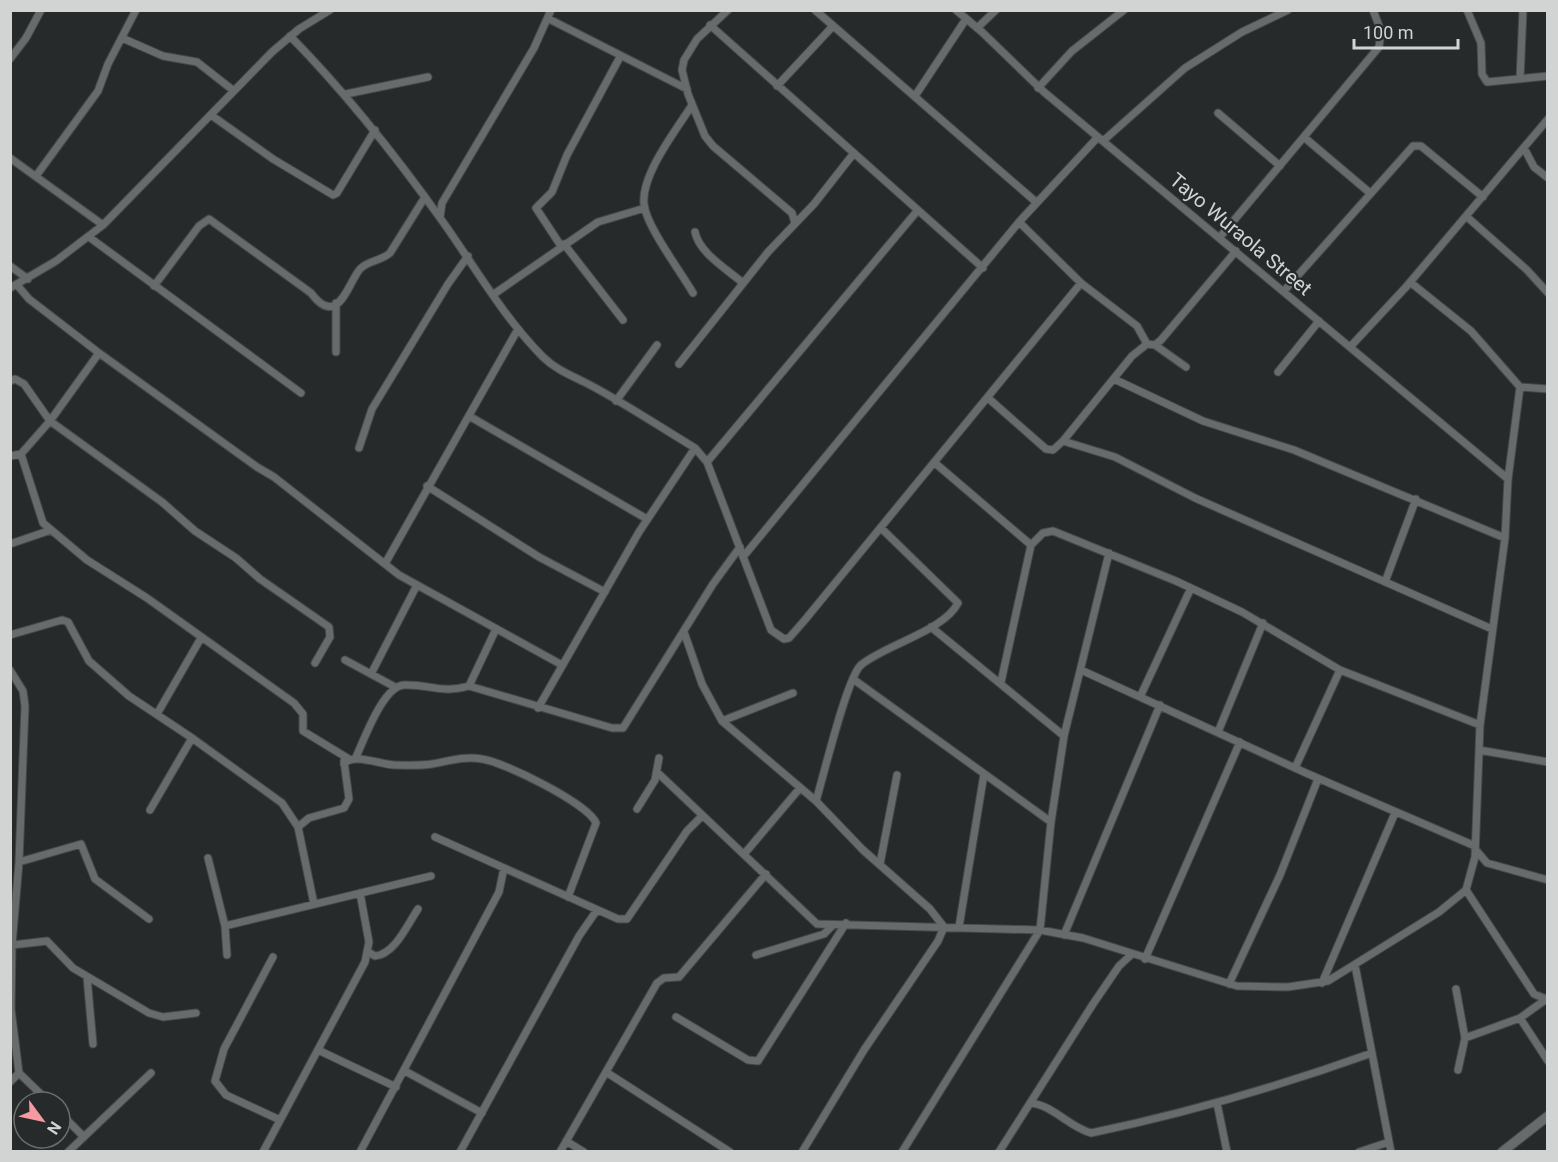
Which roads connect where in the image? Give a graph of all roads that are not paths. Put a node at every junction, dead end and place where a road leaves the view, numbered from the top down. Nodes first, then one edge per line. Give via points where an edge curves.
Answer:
1 (41, 10) edge
2 (136, 10) edge
3 (330, 10) edge
4 (551, 10) edge
5 (728, 10) edge
6 (815, 10) edge
7 (956, 10) edge
8 (996, 10) edge
9 (1124, 10) edge
10 (1288, 10) edge
11 (1373, 10) edge
12 (1467, 10) edge
13 (1523, 10) edge
14 (549, 18) junction
15 (966, 19) junction
16 (710, 25) junction
17 (833, 26) junction
18 (977, 28) junction
19 (290, 36) junction
20 (122, 38) junction
21 (620, 57) junction
22 (10, 59) edge
23 (1548, 76) edge
24 (428, 77) dead end
25 (1520, 79) junction
26 (777, 86) junction
27 (1038, 88) junction
28 (687, 89) junction
29 (234, 91) junction
30 (346, 94) junction
31 (915, 96) junction
32 (692, 105) junction
33 (1218, 113) dead end
34 (211, 116) junction
35 (1548, 120) edge
36 (375, 130) junction
37 (1305, 138) junction
38 (1100, 139) junction
39 (1524, 148) junction
40 (854, 153) junction
41 (10, 158) edge
42 (1280, 166) junction
43 (36, 176) junction
44 (1548, 178) edge
45 (1371, 193) junction
46 (426, 197) junction
47 (1483, 197) junction
48 (1036, 202) junction
49 (442, 203) junction
50 (431, 204) junction
51 (645, 208) junction
52 (918, 210) junction
53 (792, 213) junction
54 (804, 215) junction
55 (1466, 216) junction
56 (440, 217) junction
57 (1018, 222) junction
58 (795, 223) junction
59 (103, 225) junction
60 (695, 232) dead end
61 (89, 237) junction
62 (1220, 237) junction
63 (562, 245) junction
64 (1236, 251) junction
65 (468, 256) junction
66 (10, 266) edge
67 (983, 268) junction
68 (28, 279) junction
69 (1410, 282) junction
70 (743, 283) junction
71 (1081, 284) junction
72 (154, 286) junction
73 (14, 287) edge
74 (1284, 291) junction
75 (693, 293) dead end
76 (1548, 293) edge
77 (494, 294) junction
78 (336, 303) junction
79 (623, 320) dead end
80 (1319, 321) junction
81 (518, 329) junction
82 (1147, 344) junction
83 (657, 345) dead end
84 (1155, 345) junction
85 (1350, 347) junction
86 (336, 352) dead end
87 (99, 353) junction
88 (679, 364) dead end
89 (1186, 367) dead end
90 (1278, 372) dead end
91 (1114, 380) junction
92 (10, 381) edge
93 (1520, 387) junction
94 (1548, 389) edge
95 (301, 393) dead end
96 (988, 398) junction
97 (616, 401) junction
98 (469, 416) junction
99 (50, 421) junction
100 (1063, 441) junction
101 (359, 448) dead end
102 (695, 448) junction
103 (21, 454) junction
104 (10, 456) edge
105 (707, 462) junction
106 (935, 463) junction
107 (1508, 479) junction
108 (427, 486) junction
109 (1416, 499) junction
110 (647, 519) junction
111 (881, 528) junction
112 (51, 530) junction
113 (1506, 538) junction
114 (10, 544) edge
115 (1031, 545) junction
116 (740, 547) junction
117 (1108, 553) junction
118 (743, 557) junction
119 (386, 562) junction
120 (1385, 582) junction
121 (417, 585) junction
122 (1191, 588) junction
123 (605, 592) junction
124 (1263, 623) junction
125 (932, 627) junction
126 (496, 629) junction
127 (1492, 629) junction
128 (684, 633) junction
129 (10, 635) edge
130 (201, 638) junction
131 (345, 660) dead end
132 (315, 663) dead end
133 (562, 665) junction
134 (10, 670) edge
135 (1081, 670) junction
136 (1340, 670) junction
137 (371, 674) junction
138 (854, 679) junction
139 (1001, 682) junction
140 (470, 686) junction
141 (395, 687) junction
142 (793, 693) dead end
143 (1140, 697) junction
144 (1160, 705) junction
145 (538, 708) junction
146 (157, 714) junction
147 (722, 721) junction
148 (1480, 725) junction
149 (1218, 732) junction
150 (1064, 736) junction
151 (192, 738) junction
152 (1240, 742) junction
153 (1479, 750) junction
154 (658, 758) dead end
155 (348, 759) junction
156 (1548, 762) edge
157 (1294, 768) junction
158 (658, 773) junction
159 (984, 774) junction
160 (897, 775) dead end
161 (1318, 778) junction
162 (800, 788) junction
163 (816, 801) junction
164 (637, 809) dead end
165 (150, 810) dead end
166 (1395, 813) junction
167 (701, 817) junction
168 (1051, 822) junction
169 (298, 827) junction
170 (435, 837) dead end
171 (1475, 847) junction
172 (745, 853) junction
173 (208, 858) dead end
174 (19, 862) junction
175 (1487, 862) junction
176 (880, 864) junction
177 (504, 868) junction
178 (1472, 871) junction
179 (766, 873) junction
180 (430, 876) dead end
181 (1548, 880) edge
182 (1466, 890) junction
183 (360, 893) junction
184 (568, 897) junction
185 (314, 904) junction
186 (418, 909) dead end
187 (597, 910) junction
188 (148, 919) dead end
189 (12, 922) edge
190 (846, 923) junction
191 (833, 925) junction
192 (225, 926) junction
193 (944, 927) junction
194 (959, 927) junction
195 (1040, 930) junction
196 (1064, 935) junction
197 (12, 945) edge
198 (1119, 950) junction
199 (368, 952) junction
200 (1132, 954) junction
201 (227, 955) dead end
202 (756, 955) dead end
203 (273, 957) dead end
204 (1145, 959) junction
205 (1355, 965) junction
206 (1119, 966) junction
207 (87, 977) junction
208 (1322, 982) junction
209 (1229, 984) junction
210 (1456, 989) dead end
211 (1534, 994) junction
212 (1547, 999) edge
213 (1531, 1008) junction
214 (11, 1009) edge
215 (196, 1012) dead end
216 (675, 1017) dead end
217 (1520, 1018) junction
218 (11, 1028) edge
219 (1464, 1038) junction
220 (93, 1044) dead end
221 (318, 1050) junction
222 (1372, 1053) junction
223 (1548, 1061) edge
224 (1458, 1070) dead end
225 (405, 1071) junction
226 (606, 1072) junction
227 (19, 1073) junction
228 (151, 1073) dead end
229 (10, 1082) edge
230 (396, 1087) junction
231 (37, 1090) edge
232 (1037, 1092) junction
233 (1030, 1102) junction
234 (1217, 1103) junction
235 (1040, 1104) junction
236 (482, 1113) junction
237 (1548, 1116) edge
238 (280, 1120) junction
239 (72, 1125) edge
240 (84, 1137) junction
241 (566, 1141) junction
242 (1389, 1142) junction
243 (68, 1152) edge
244 (263, 1152) edge
245 (360, 1152) edge
246 (460, 1152) edge
247 (560, 1152) edge
248 (584, 1152) edge
249 (730, 1152) edge
250 (802, 1152) edge
251 (902, 1152) edge
252 (999, 1152) edge
253 (1227, 1152) edge
254 (1359, 1152) edge
255 (1390, 1152) edge
256 (1502, 1152) edge

1 - 22 street
2 - 20 street
3 - 19 street
4 - 14 street
5 - 16 street
6 - 17 street
7 - 15 street, Tayo Wuraola Street
8 - 18 street
9 - 27 street via 1072,51
10 - 38 street via 1242,32 1185,68
11 - 37 street via 1381,31 1379,47
12 - 25 street via 1481,44 1484,79
13 - 25 street
14 - 21 street
14 - 49 street
15 - 18 street, Tayo Wuraola Street
15 - 31 street
16 - 26 street
16 - 28 street via 684,60 682,70
17 - 26 street
17 - 31 street
18 - 27 street, Tayo Wuraola Street
19 - 29 street
19 - 30 street
20 - 29 street via 163,56 197,62
20 - 43 street via 98,91
21 - 28 street
21 - 63 street via 576,137 552,192 536,208
23 - 25 street
24 - 30 street
26 - 40 street
27 - 38 street, Tayo Wuraola Street
28 - 32 street
29 - 34 street
30 - 36 street
31 - 48 street
32 - 51 street via 648,181
32 - 53 street via 713,146
33 - 42 street
34 - 36 street via 333,195
34 - 59 street
35 - 39 street
36 - 46 street
37 - 42 street
37 - 45 street
38 - 48 street
38 - 62 street, Tayo Wuraola Street
39 - 44 street via 1534,166
39 - 47 street
40 - 52 street
40 - 54 street
41 - 43 street
42 - 62 street
43 - 59 street
45 - 47 street via 1418,145
45 - 74 street
46 - 50 street
46 - 78 street via 390,253 360,269 351,289
47 - 55 street
48 - 57 street
49 - 50 street
49 - 56 street
50 - 56 street
51 - 63 street via 598,222
51 - 75 street
52 - 67 street
52 - 105 street
53 - 54 street
53 - 58 street
54 - 58 street
55 - 69 street
55 - 76 street
56 - 65 street
57 - 67 street
57 - 71 street
58 - 70 street
59 - 61 street
60 - 70 street via 707,252
61 - 68 street
61 - 72 street
62 - 64 street, Tayo Wuraola Street
63 - 77 street
63 - 79 street
64 - 74 street, Tayo Wuraola Street
64 - 84 street
65 - 77 street
65 - 101 street via 372,409
66 - 68 street
67 - 118 street
68 - 73 street
69 - 85 street
69 - 93 street via 1471,331
70 - 88 street
71 - 82 street via 1137,326
71 - 96 street
72 - 78 street via 199,226 209,219 296,281 317,301
72 - 95 street
73 - 87 street
74 - 80 street, Tayo Wuraola Street
77 - 81 street
78 - 86 street
80 - 85 street, Tayo Wuraola Street
80 - 90 street
81 - 97 street via 562,372
81 - 98 street
82 - 84 street
82 - 91 street
83 - 97 street
84 - 89 street
85 - 107 street, Tayo Wuraola Street
87 - 99 street
87 - 119 street
91 - 100 street
91 - 109 street via 1203,421 1294,450
92 - 99 street via 15,379 24,384
93 - 94 street
93 - 107 street
96 - 100 street via 1046,449 1053,450
96 - 106 street
97 - 102 street
98 - 108 street
98 - 110 street
99 - 103 street
99 - 132 street via 329,627 330,637
100 - 120 street via 1115,458
102 - 105 street
102 - 110 street
103 - 104 street
103 - 112 street via 41,517
105 - 116 street
106 - 111 street
106 - 115 street
107 - 113 street
108 - 119 street
108 - 123 street via 539,557
109 - 113 street
109 - 120 street
110 - 123 street
111 - 118 street via 789,638 771,630
111 - 125 street via 957,600 956,608
112 - 114 street
112 - 130 street via 87,560
113 - 127 street
115 - 117 street via 1043,533 1053,531
115 - 139 street
116 - 118 street
116 - 128 street
117 - 122 street
117 - 135 street
119 - 121 street
120 - 127 street
121 - 126 street
121 - 137 street
122 - 124 street
122 - 143 street
123 - 133 street
124 - 136 street
124 - 149 street
125 - 138 street via 860,666
125 - 139 street
126 - 133 street
126 - 140 street
127 - 148 street
128 - 145 street via 623,728
128 - 147 street via 702,684
129 - 146 street via 62,620 68,622 89,661 129,696
130 - 146 street
130 - 155 street via 294,703 303,714 303,731
131 - 137 street
133 - 145 street
134 - 174 street via 23,691 25,706
135 - 143 street
135 - 150 street
136 - 148 street
136 - 157 street
137 - 141 street
138 - 159 street
138 - 163 street
139 - 150 street
140 - 141 street via 451,691
140 - 145 street
141 - 155 street
142 - 147 street
143 - 144 street
144 - 149 street
144 - 196 street
146 - 151 street
147 - 162 street
148 - 153 street
149 - 152 street
150 - 168 street
151 - 165 street
151 - 169 street via 282,803
152 - 157 street
152 - 204 street
153 - 156 street
153 - 171 street
154 - 158 street
155 - 169 street via 347,804 309,818
155 - 184 street via 382,765 421,765 460,758 483,759 515,771 590,813 595,829
157 - 161 street
158 - 164 street
158 - 167 street
159 - 168 street
159 - 194 street
160 - 176 street
161 - 166 street
161 - 209 street via 1280,875
162 - 163 street
162 - 172 street
163 - 176 street
166 - 171 street
166 - 208 street
167 - 172 street
167 - 187 street via 687,831 627,919
168 - 195 street
169 - 185 street
170 - 177 street
171 - 175 street
171 - 178 street
172 - 179 street
173 - 192 street
174 - 188 street via 81,844 95,879
174 - 189 street
175 - 178 street
175 - 181 street
176 - 193 street via 930,909
177 - 184 street
177 - 225 street via 499,892
178 - 182 street
179 - 191 street via 817,924
179 - 226 street via 679,977 657,982
180 - 183 street
182 - 205 street via 1439,912
182 - 211 street
183 - 185 street
183 - 199 street
184 - 187 street
185 - 192 street
186 - 199 street via 384,954 375,956
187 - 236 street
189 - 197 street
190 - 191 street
190 - 193 street
190 - 216 street via 758,1061 748,1060
191 - 202 street via 824,934
192 - 201 street
193 - 194 street
193 - 250 street
194 - 195 street
195 - 196 street
195 - 251 street
196 - 198 street
197 - 207 street via 47,941
197 - 214 street
198 - 200 street
198 - 206 street
199 - 221 street
200 - 204 street
200 - 206 street
203 - 238 street via 224,1049 215,1081 226,1095
204 - 209 street
205 - 208 street
205 - 222 street
206 - 232 street
207 - 215 street via 157,1017
207 - 220 street
208 - 209 street via 1288,987
210 - 219 street
211 - 212 street
211 - 213 street
212 - 213 street
213 - 217 street
214 - 218 street
217 - 219 street
217 - 223 street
218 - 227 street
219 - 224 street
221 - 230 street
221 - 238 street
222 - 234 street
222 - 242 street
225 - 230 street
225 - 236 street
226 - 241 street
226 - 249 street
227 - 229 street
227 - 231 street
228 - 240 street
230 - 245 street
232 - 233 street
232 - 235 street
233 - 235 street
233 - 252 street
234 - 235 street via 1091,1133
234 - 253 street
236 - 246 street
237 - 256 main road
238 - 244 street
239 - 240 street
240 - 243 street
241 - 247 street
241 - 248 street
242 - 254 street
242 - 255 street

